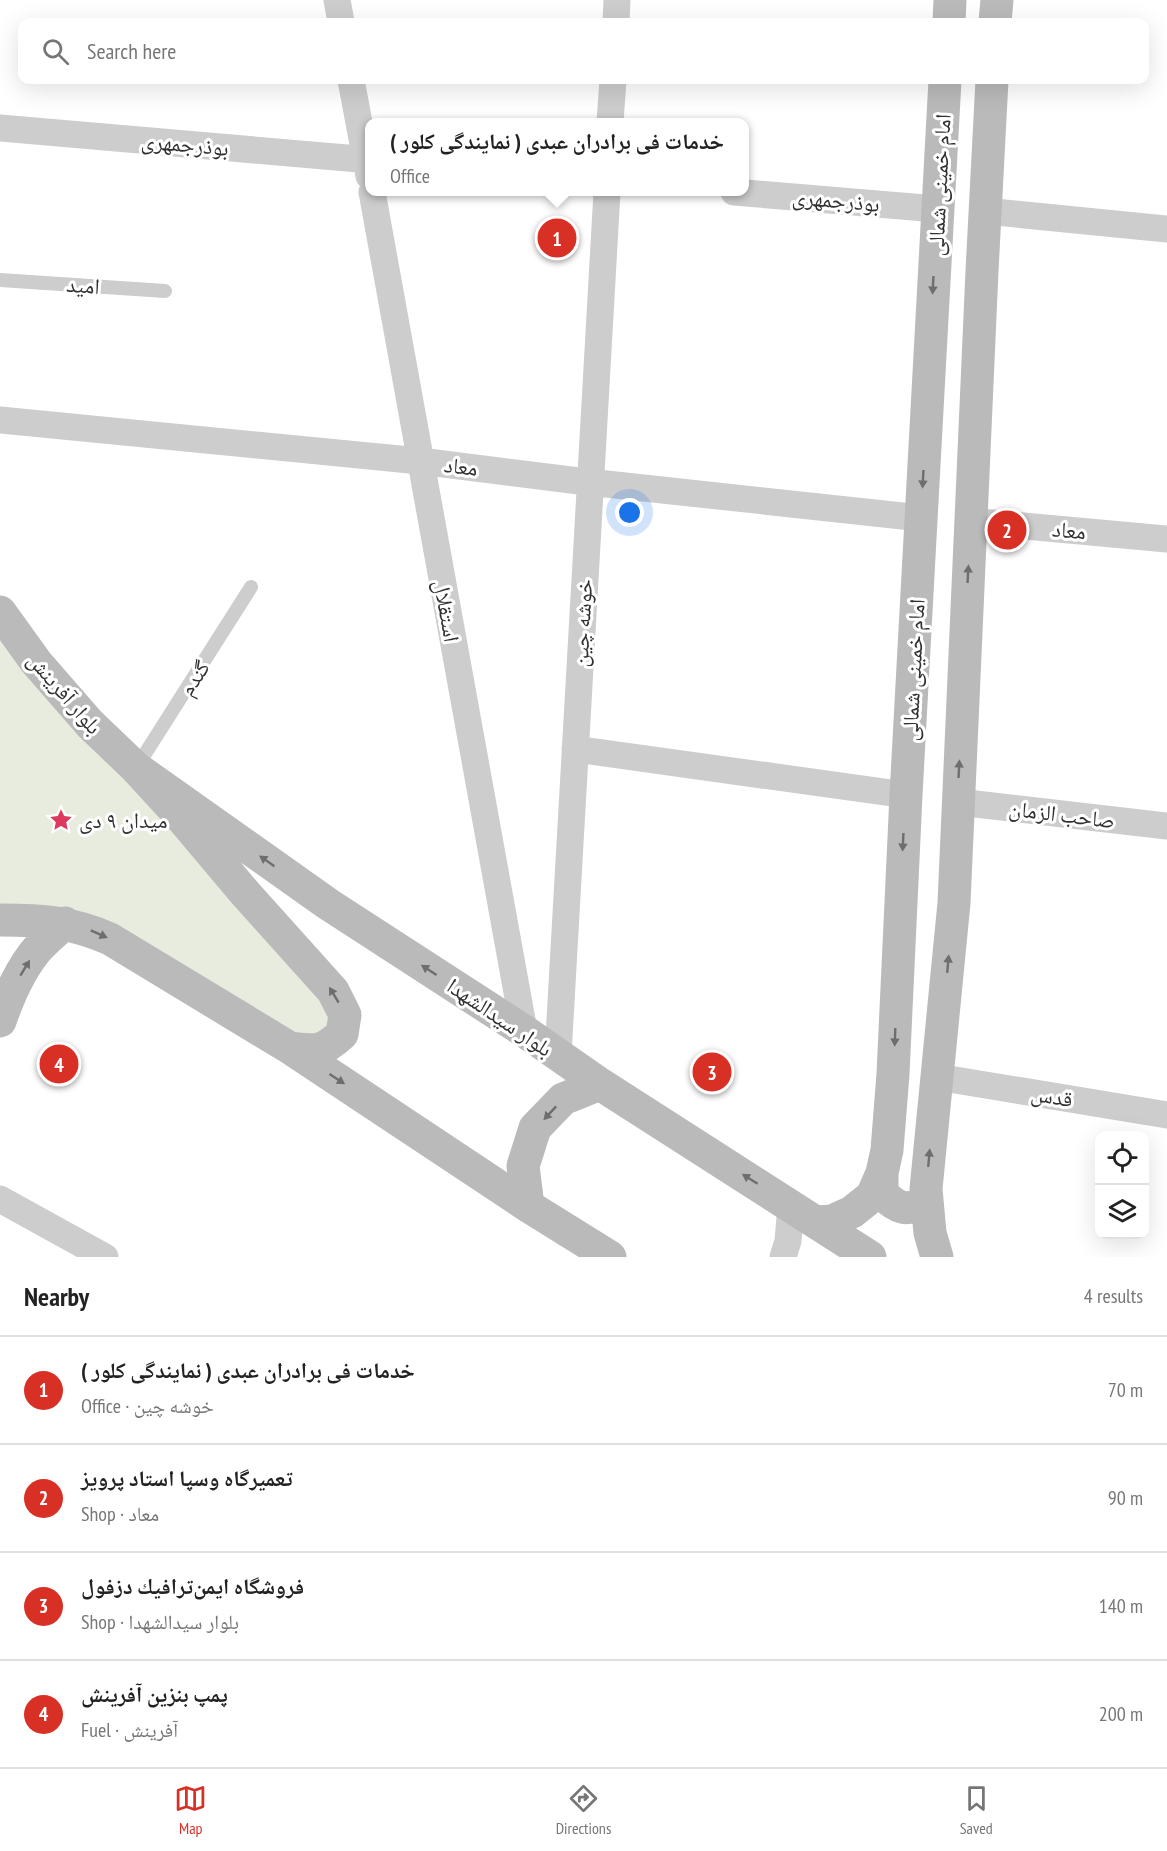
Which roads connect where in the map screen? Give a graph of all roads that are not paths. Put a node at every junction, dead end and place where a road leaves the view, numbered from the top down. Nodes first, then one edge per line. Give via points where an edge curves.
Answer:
1 (337, 0) edge
2 (617, 0) edge
3 (950, 0) edge
4 (997, 0) edge
5 (340, 18) edge
6 (616, 18) edge
7 (949, 18) edge
8 (995, 18) edge
9 (352, 84) edge
10 (613, 84) edge
11 (945, 84) edge
12 (992, 84) edge
13 (610, 118) edge
14 (0, 128) edge
15 (365, 152) edge
16 (365, 167) edge
17 (749, 193) edge
18 (373, 196) edge
19 (606, 196) edge
20 (938, 209) junction
21 (985, 211) junction
22 (1167, 229) edge
23 (0, 280) edge
24 (165, 291) dead end
25 (0, 420) edge
26 (420, 461) junction
27 (590, 482) junction
28 (921, 518) junction
29 (970, 521) junction
30 (1167, 539) edge
31 (251, 587) dead end
32 (0, 612) edge
33 (575, 748) junction
34 (136, 768) junction
35 (906, 795) junction
36 (958, 802) junction
37 (1167, 826) edge
38 (0, 920) edge
39 (64, 923) junction
40 (0, 1021) edge
41 (524, 1031) junction
42 (290, 1048) junction
43 (558, 1055) junction
44 (937, 1077) junction
45 (600, 1084) junction
46 (1167, 1115) edge
47 (882, 1173) junction
48 (0, 1199) edge
49 (927, 1200) junction
50 (528, 1206) junction
51 (800, 1217) junction
52 (578, 1247) edge
53 (105, 1257) edge
54 (610, 1257) edge
55 (783, 1257) edge
56 (805, 1257) edge
57 (870, 1257) edge
58 (937, 1257) edge

1 - 5 street
2 - 6 street
3 - 7 main road
4 - 8 main road
9 - 15 street
10 - 13 street
11 - 20 main road, امام خمینی شمالی
12 - 21 main road
14 - 16 street, بوذرجمهری
17 - 20 street, بوذرجمهری
18 - 26 street, استقلال
19 - 27 street, خوشه چین
20 -> 28 main road, امام خمینی شمالی
21 - 22 street
21 - 29 main road
23 - 24 lane, امید
25 - 26 street, معاد
26 - 27 street, معاد
26 - 41 street, استقلال
27 - 28 street, معاد
27 - 33 street, خوشه چین
28 - 35 main road, امام خمینی شمالی
29 - 30 street, معاد
36 -> 29 main road
31 - 34 lane, گندم
32 - 34 main road, بلوار آفرینش via 44,671
33 - 35 street
33 - 43 street, خوشه چین
41 -> 34 main road, بلوار سیدالشهدا via 328,904
42 -> 34 main road via 327,1047 342,1034 345,1015 333,991
35 -> 47 main road, امام خمینی شمالی via 893,1074
36 - 37 street, صاحب الزمان
44 -> 36 main road via 954,903
38 - 39 main road
40 -> 39 main road via 25,966
39 -> 42 main road via 110,939
41 - 43 main road, بلوار سیدالشهدا
42 -> 50 main road
43 - 45 main road, بلوار سیدالشهدا
44 - 46 street, قدس
49 -> 44 main road
45 -> 50 main road via 563,1099 536,1128 523,1166
51 -> 45 main road, بلوار سیدالشهدا
47 - 49 main road via 882,1193 892,1203 904,1208 917,1207
47 - 51 main road, امام خمینی شمالی via 872,1196 852,1212 832,1221
48 - 53 street
49 - 58 main road
50 - 52 main road
51 - 55 street
51 - 56 street
51 - 57 main road, بلوار سیدالشهدا
52 - 54 main road

